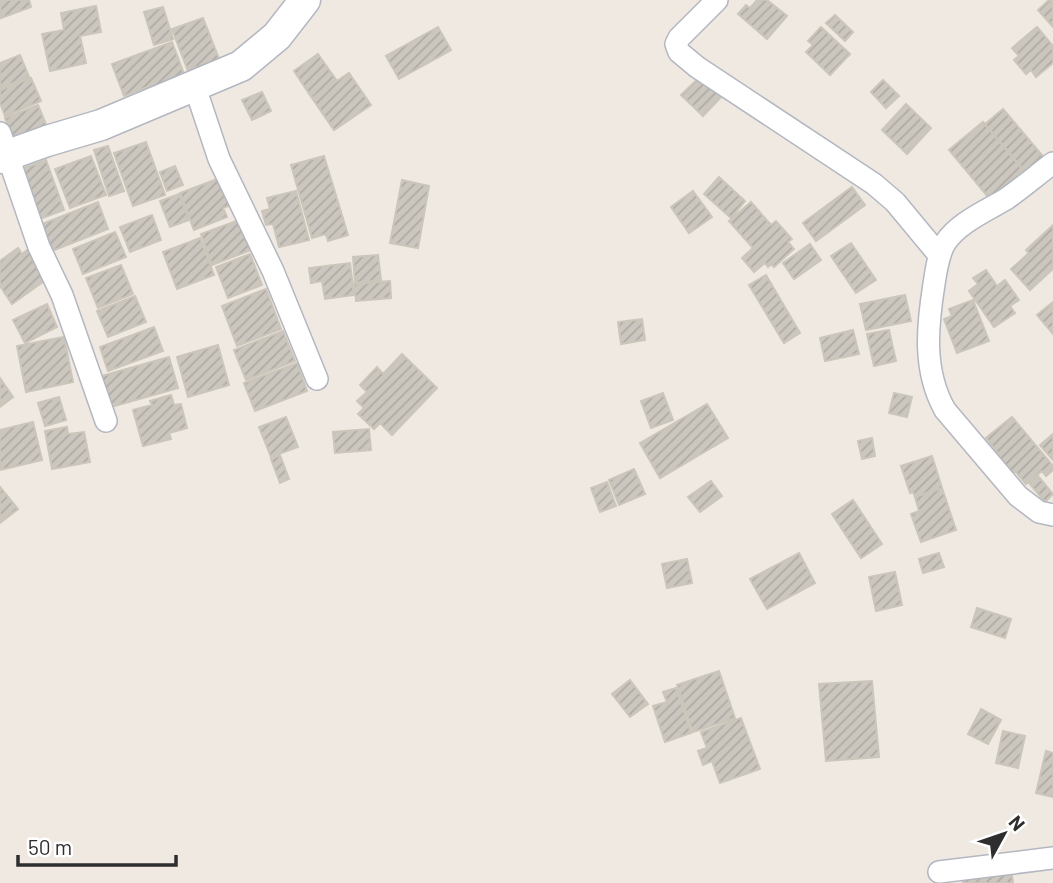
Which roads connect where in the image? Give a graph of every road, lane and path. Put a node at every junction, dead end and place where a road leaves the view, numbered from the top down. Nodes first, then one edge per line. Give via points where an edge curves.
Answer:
1 (305, 0) edge
2 (717, 0) edge
3 (195, 87) junction
4 (3, 149) edge
5 (1053, 163) edge
6 (939, 256) junction
7 (317, 379) dead end
8 (106, 421) dead end
9 (1053, 514) edge
10 (1053, 858) edge
11 (939, 872) dead end

1 - 3 street via 249,62
2 - 6 street via 679,38 679,52 874,184 895,202
3 - 4 street via 101,125
3 - 7 street via 219,159
4 - 8 street
5 - 6 street via 954,233
6 - 9 street via 928,334 937,396 1018,496 1039,512
10 - 11 street

